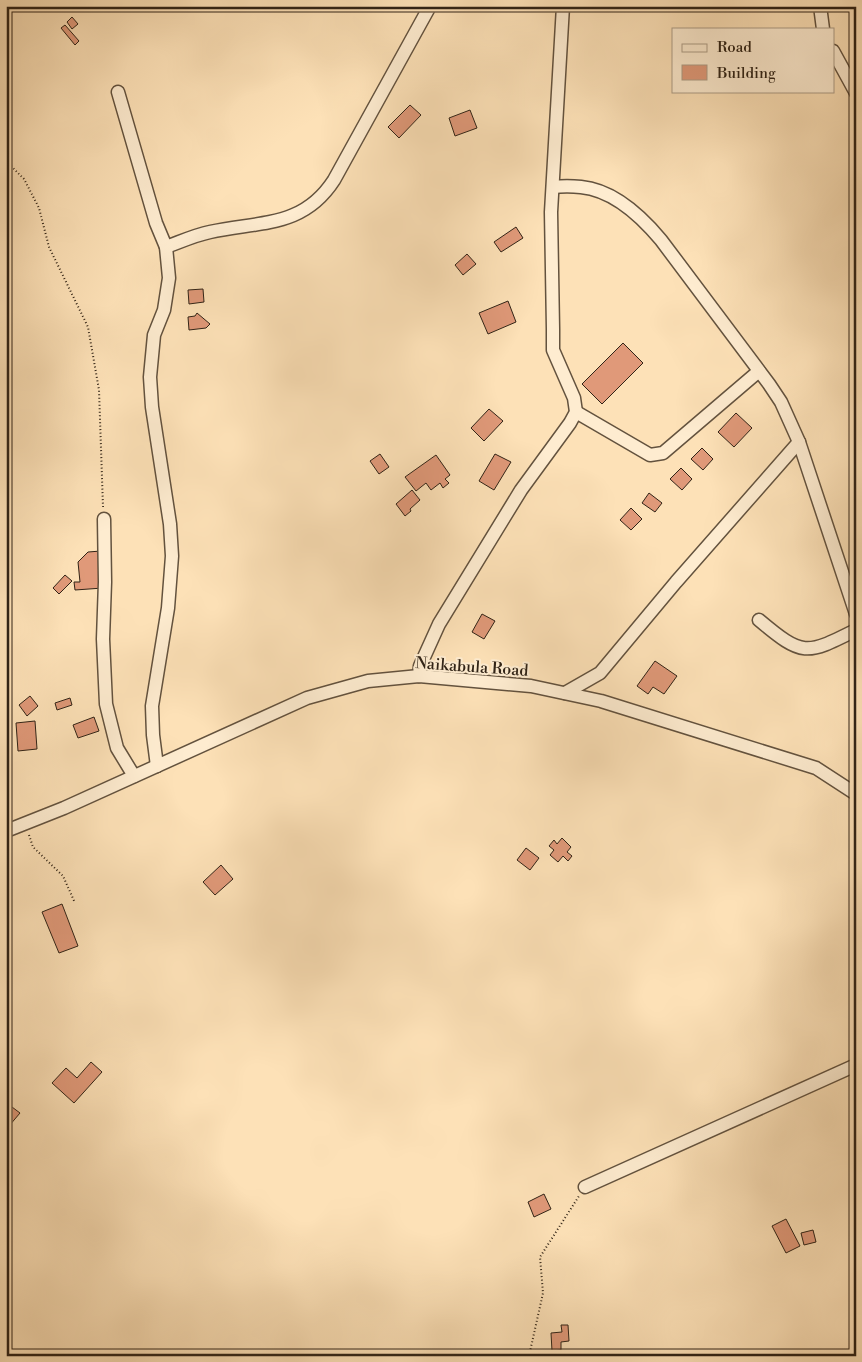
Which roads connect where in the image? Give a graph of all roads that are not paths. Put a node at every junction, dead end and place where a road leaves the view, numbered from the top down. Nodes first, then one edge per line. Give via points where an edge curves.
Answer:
1 (430, 6) edge
2 (562, 6) edge
3 (820, 6) edge
4 (823, 28) edge
5 (834, 53) edge
6 (118, 92) dead end
7 (856, 93) edge
8 (553, 187) junction
9 (166, 247) junction
10 (759, 371) junction
11 (576, 412) junction
12 (799, 442) junction
13 (104, 519) road end
14 (856, 614) edge
15 (759, 620) dead end
16 (856, 630) edge
17 (419, 676) junction
18 (565, 693) junction
19 (157, 766) junction
20 (134, 776) junction
21 (856, 794) edge
22 (6, 832) edge
23 (856, 1065) edge
24 (585, 1187) road end

1 - 9 street via 321,198 304,211 285,219 208,232
2 - 8 street
3 - 4 street
5 - 7 street
6 - 9 street
8 - 10 street via 582,187 599,191 636,214 661,240
8 - 11 street via 553,350 574,398
9 - 19 street via 168,289 154,336 150,377 172,556 168,608 152,706
10 - 11 street via 663,453 650,454 638,449
10 - 12 street via 781,402
11 - 17 street via 521,490 439,624 420,666
12 - 14 street
12 - 18 street via 600,673
13 - 20 street via 106,704 117,748
15 - 16 street via 795,646 806,650
17 - 18 street, Naikabula Road via 531,686
17 - 19 street, Naikabula Road via 368,681 307,698
18 - 21 street, Naikabula Road via 601,701 816,768
19 - 20 street, Naikabula Road
20 - 22 street, Naikabula Road
23 - 24 street

